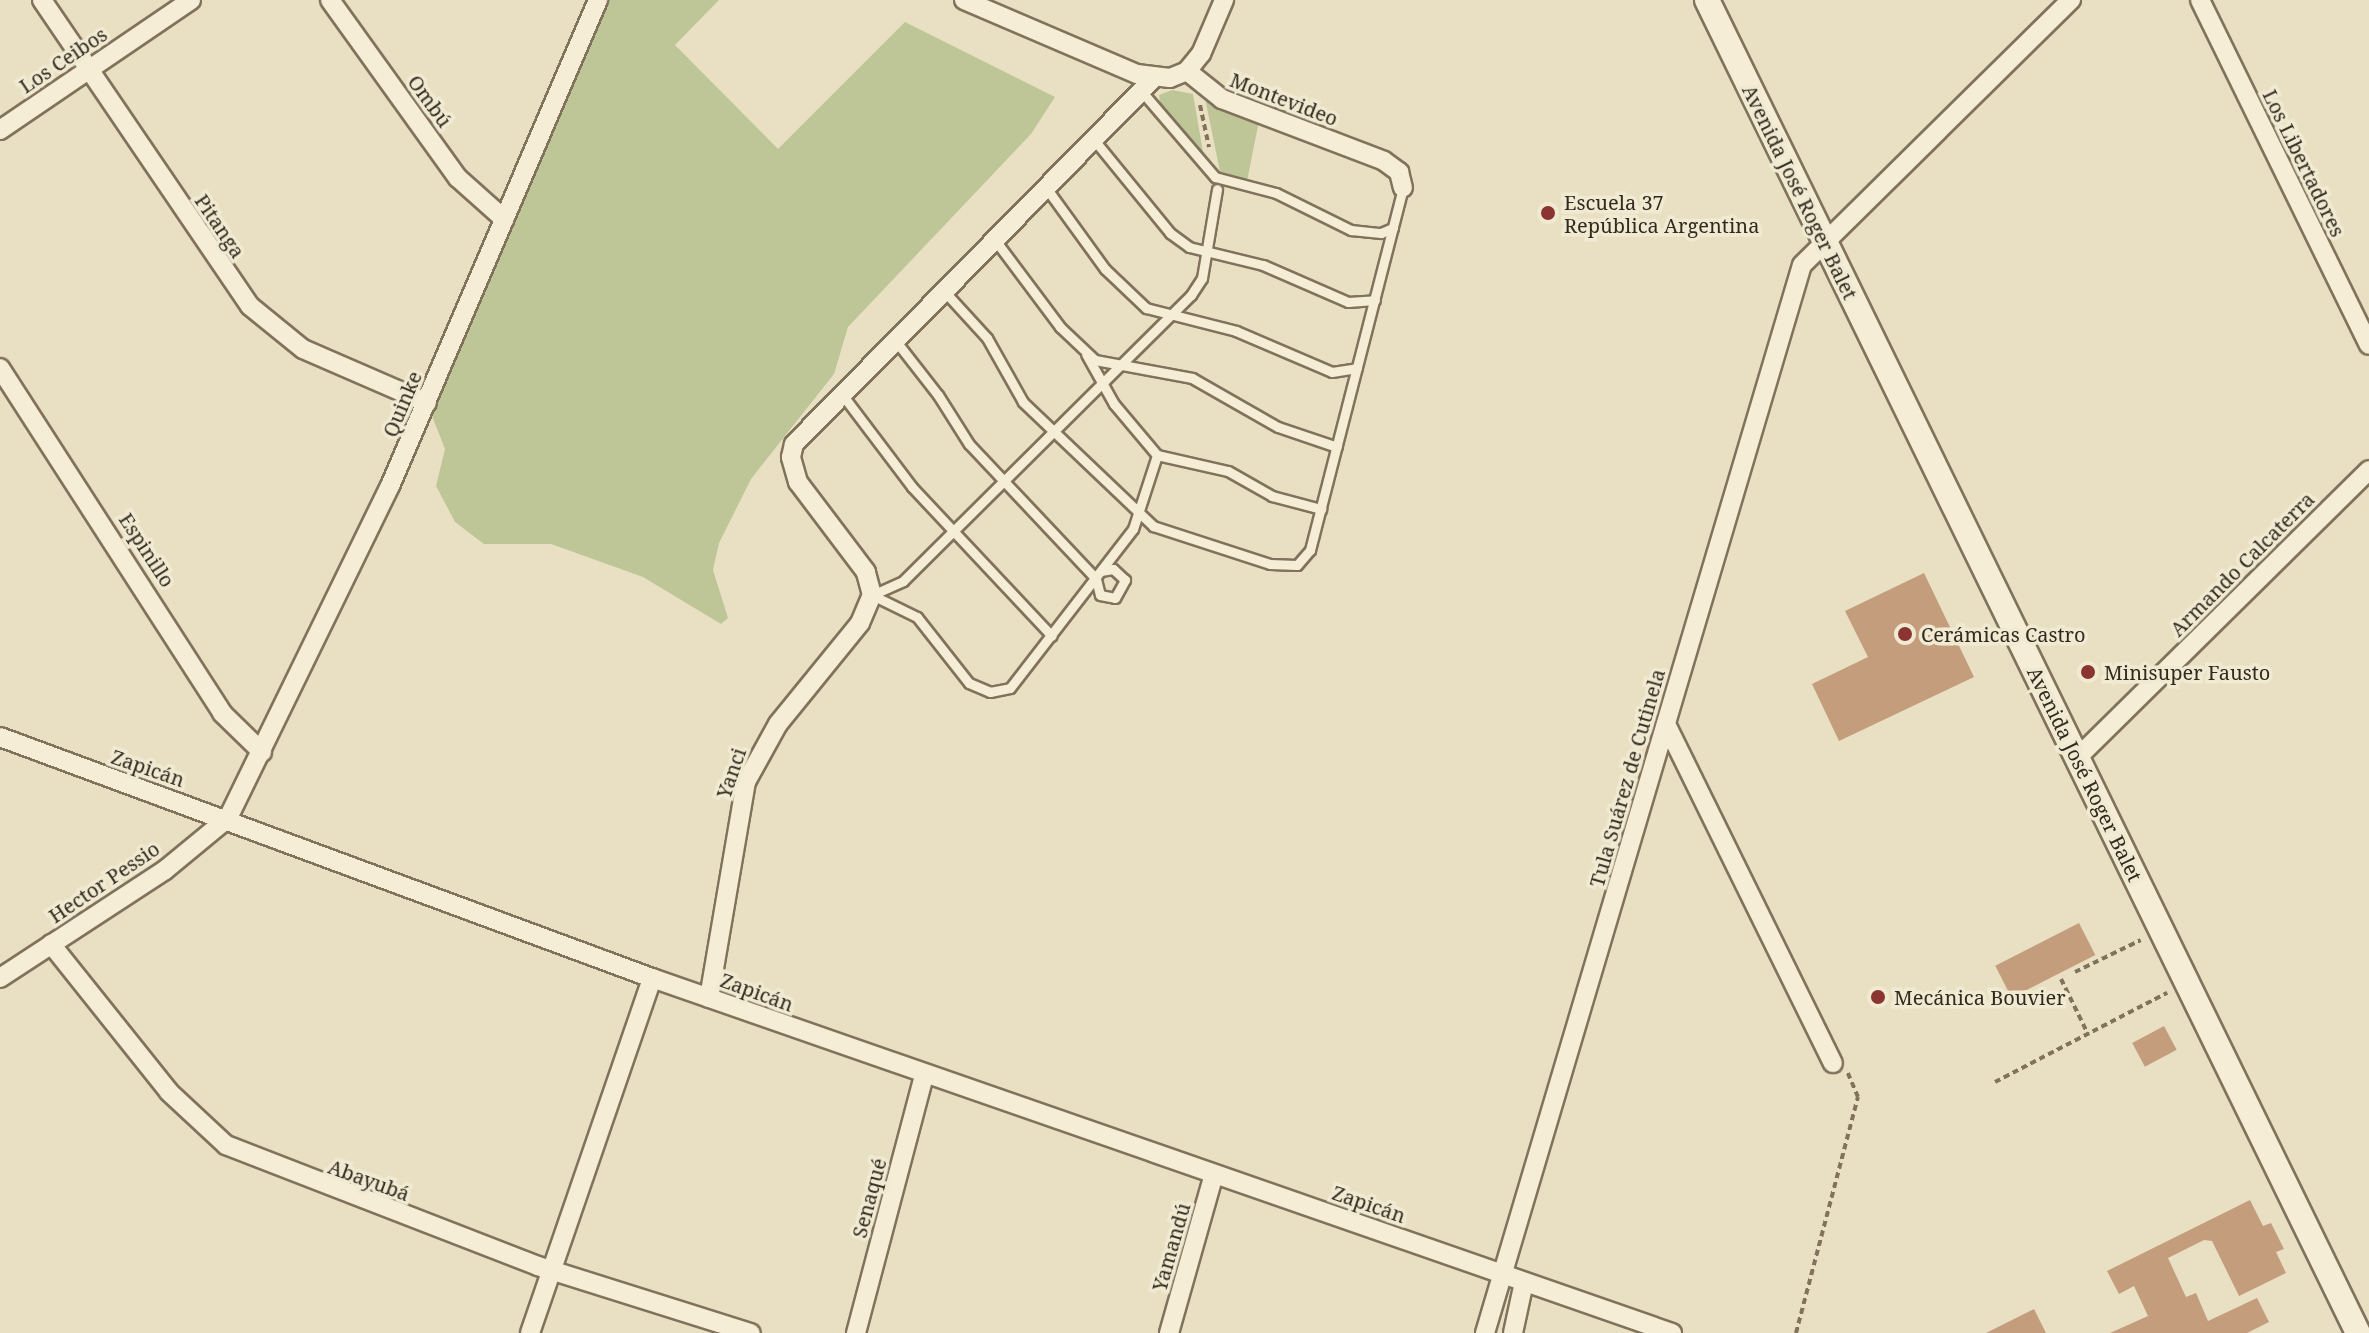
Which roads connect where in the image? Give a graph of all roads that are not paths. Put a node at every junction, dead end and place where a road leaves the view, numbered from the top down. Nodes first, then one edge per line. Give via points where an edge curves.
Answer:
1 (42, 0) edge
2 (191, 0) edge
3 (330, 0) edge
4 (598, 0) edge
5 (964, 0) edge
6 (1224, 0) edge
7 (1707, 0) edge
8 (2071, 0) edge
9 (2200, 0) edge
10 (89, 68) junction
11 (1187, 71) junction
12 (1149, 86) junction
13 (0, 130) edge
14 (1095, 141) junction
15 (1403, 188) joint
16 (1047, 189) junction
17 (1217, 189) dead end
18 (504, 219) junction
19 (1393, 228) junction
20 (995, 240) junction
21 (1825, 245) junction
22 (1208, 253) junction
23 (944, 291) junction
24 (1375, 300) junction
25 (1167, 317) junction
26 (895, 340) junction
27 (2369, 345) edge
28 (1086, 354) junction
29 (1118, 366) junction
30 (0, 368) edge
31 (1357, 368) junction
32 (1102, 381) junction
33 (841, 393) junction
34 (427, 403) junction
35 (1053, 434) junction
36 (1337, 447) junction
37 (1157, 455) junction
38 (2369, 470) edge
39 (1006, 481) junction
40 (1321, 509) junction
41 (1140, 514) junction
42 (954, 532) junction
43 (1099, 575) junction
44 (872, 595) junction
45 (1052, 636) junction
46 (1666, 724) junction
47 (0, 737) edge
48 (262, 752) junction
49 (2077, 758) junction
50 (228, 818) junction
51 (51, 944) junction
52 (0, 978) edge
53 (652, 978) junction
54 (709, 998) junction
55 (1833, 1063) road end
56 (924, 1075) junction
57 (1214, 1174) junction
58 (556, 1268) junction
59 (1504, 1274) junction
60 (1524, 1282) junction
61 (530, 1333) edge
62 (751, 1333) edge
63 (856, 1333) edge
64 (1169, 1333) edge
65 (1485, 1333) edge
66 (1513, 1333) edge
67 (1672, 1333) edge
68 (2358, 1333) edge

1 - 10 street, Pitanga
2 - 10 street, Los Ceibos
3 - 18 street, Ombú via 458,178
4 - 18 street, Quinke
5 - 12 street
6 - 11 street via 1201,54
7 - 21 street, Avenida José Roger Balet
8 - 21 street, Tula Suárez de Cutinela
9 - 27 street, Los Libertadores
10 - 13 street, Los Ceibos
10 - 34 street, Pitanga via 212,255 266,323 303,349
11 - 12 street
11 - 15 street, Montevideo via 1222,99 1384,161 1399,172
12 - 14 street
12 - 19 lane via 1215,177 1276,193 1351,230
14 - 16 street
14 - 22 lane via 1170,233
15 - 19 lane
16 - 20 street
16 - 25 lane via 1121,287
17 - 22 lane
18 - 34 street, Quinke
19 - 24 lane
20 - 23 street
20 - 28 lane
21 - 46 street, Tula Suárez de Cutinela via 1802,265
21 - 49 street, Avenida José Roger Balet
22 - 24 lane via 1263,265 1348,302
22 - 25 lane via 1197,287
23 - 26 street
23 - 35 lane via 981,330 1023,402
24 - 31 lane
25 - 29 lane
25 - 31 lane via 1236,331 1332,372
26 - 33 street
26 - 39 lane via 938,395 960,434
28 - 29 lane
28 - 32 lane
29 - 32 lane
29 - 36 lane via 1192,378 1278,427
30 - 48 street, Espinillo via 222,713
31 - 36 lane
32 - 35 lane
32 - 37 lane
33 - 42 lane via 912,487
33 - 44 street via 794,444 793,469 807,497 866,572
34 - 48 street, Quinke
35 - 39 lane
35 - 41 lane
36 - 40 lane
37 - 40 lane via 1228,471 1272,496
37 - 41 lane
38 - 49 street, Armando Calcaterra
39 - 42 lane
39 - 43 lane
40 - 41 lane via 1307,557 1290,566 1153,526
41 - 43 lane
42 - 44 lane via 903,581
42 - 45 lane
43 - 45 lane
44 - 45 lane via 917,617 969,683 990,692 1010,688
44 - 54 street, Yanci via 860,623 778,724 746,782
46 - 55 street
46 - 59 street, Tula Suárez de Cutinela
47 - 50 street, Zapicán
48 - 50 street, Quinke
49 - 68 street, Avenida José Roger Balet
50 - 51 street, Hector Pessio via 165,870
50 - 53 street, Zapicán
51 - 52 street, Hector Pessio
51 - 58 street, Abayubá via 169,1092 226,1145 524,1261
53 - 54 street, Zapicán
53 - 58 street
54 - 56 street, Zapicán
56 - 57 street, Zapicán
56 - 63 street, Senaqué
57 - 59 street, Zapicán
57 - 64 street, Yamandú
58 - 61 street
58 - 62 street, Abayubá
59 - 60 street, Zapicán
59 - 65 street, Tula Suárez de Cutinela
60 - 66 street
60 - 67 street, Zapicán

